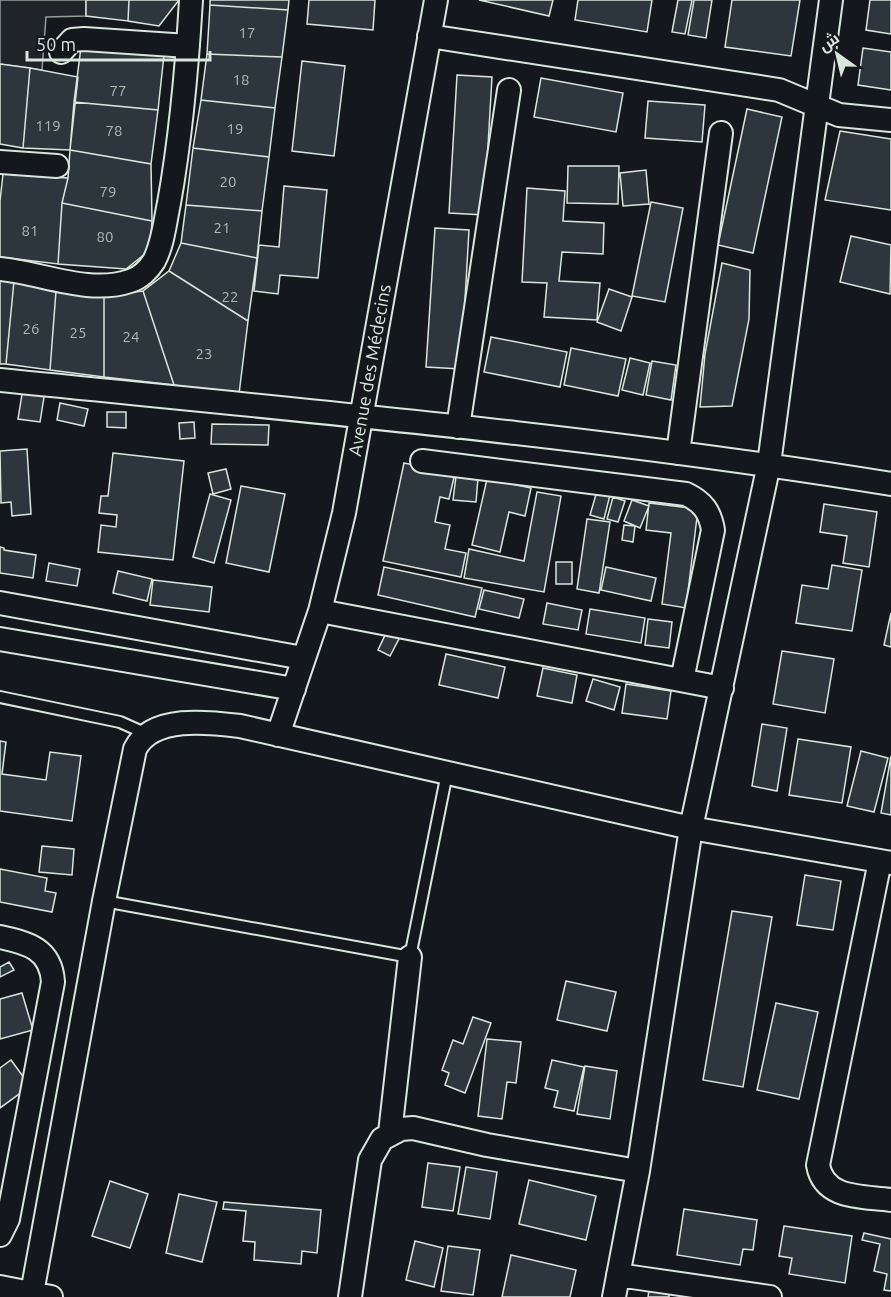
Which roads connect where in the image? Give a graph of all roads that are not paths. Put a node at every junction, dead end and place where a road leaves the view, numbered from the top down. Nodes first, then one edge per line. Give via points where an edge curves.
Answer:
1 (191, 0) edge
2 (436, 0) edge
3 (831, 0) edge
4 (429, 36) junction
5 (188, 46) junction
6 (61, 52) dead end
7 (509, 90) dead end
8 (819, 106) junction
9 (891, 120) edge
10 (720, 133) dead end
11 (0, 162) edge
12 (57, 166) dead end
13 (0, 269) edge
14 (0, 380) edge
15 (360, 416) junction
16 (458, 428) junction
17 (678, 453) junction
18 (422, 461) dead end
19 (768, 464) junction
20 (891, 484) edge
21 (0, 603) edge
22 (320, 611) junction
23 (0, 639) edge
24 (303, 658) junction
25 (682, 680) junction
26 (722, 688) junction
27 (294, 689) junction
28 (0, 697) edge
29 (147, 734) junction
30 (278, 735) junction
31 (447, 773) junction
32 (691, 828) junction
33 (885, 862) edge
34 (104, 901) junction
35 (0, 937) edge
36 (410, 957) junction
37 (390, 1133) junction
38 (638, 1171) junction
39 (891, 1200) edge
40 (0, 1235) edge
41 (616, 1286) edge
42 (0, 1287) edge
43 (42, 1295) edge
44 (350, 1297) edge
45 (770, 1297) edge

1 - 5 street
2 - 4 street, Avenue des Médecins
3 - 8 street
4 - 8 street via 779,90
4 - 15 street, Avenue des Médecins
5 - 6 street via 84,39 72,40
5 - 13 street via 169,202 155,259 149,268 130,281 106,285
7 - 16 street
8 - 9 street via 839,115
8 - 19 street
10 - 17 street
11 - 12 street
14 - 15 street
15 - 16 street
15 - 22 street, Avenue des Médecins via 344,513
16 - 17 street
17 - 19 street
18 - 25 street via 686,494 702,504 713,530
19 - 20 street
19 - 26 street
21 - 24 street
22 - 24 street, Avenue des Médecins
22 - 25 street
23 - 27 street
24 - 27 street, Avenue des Médecins
25 - 26 street
26 - 32 street
27 - 30 street, Avenue des Médecins
28 - 29 lane via 112,720
29 - 30 street via 165,726 217,723
29 - 34 street via 135,749
30 - 31 street
31 - 32 street
31 - 36 lane
32 - 33 street
32 - 38 street
33 - 39 street via 818,1165 831,1189
34 - 36 lane
34 - 43 street
35 - 40 street via 38,949 50,963 53,982 8,1219
36 - 37 street
37 - 38 street via 413,1128
37 - 44 street via 376,1146 370,1160
38 - 41 street
41 - 45 street
42 - 43 street

